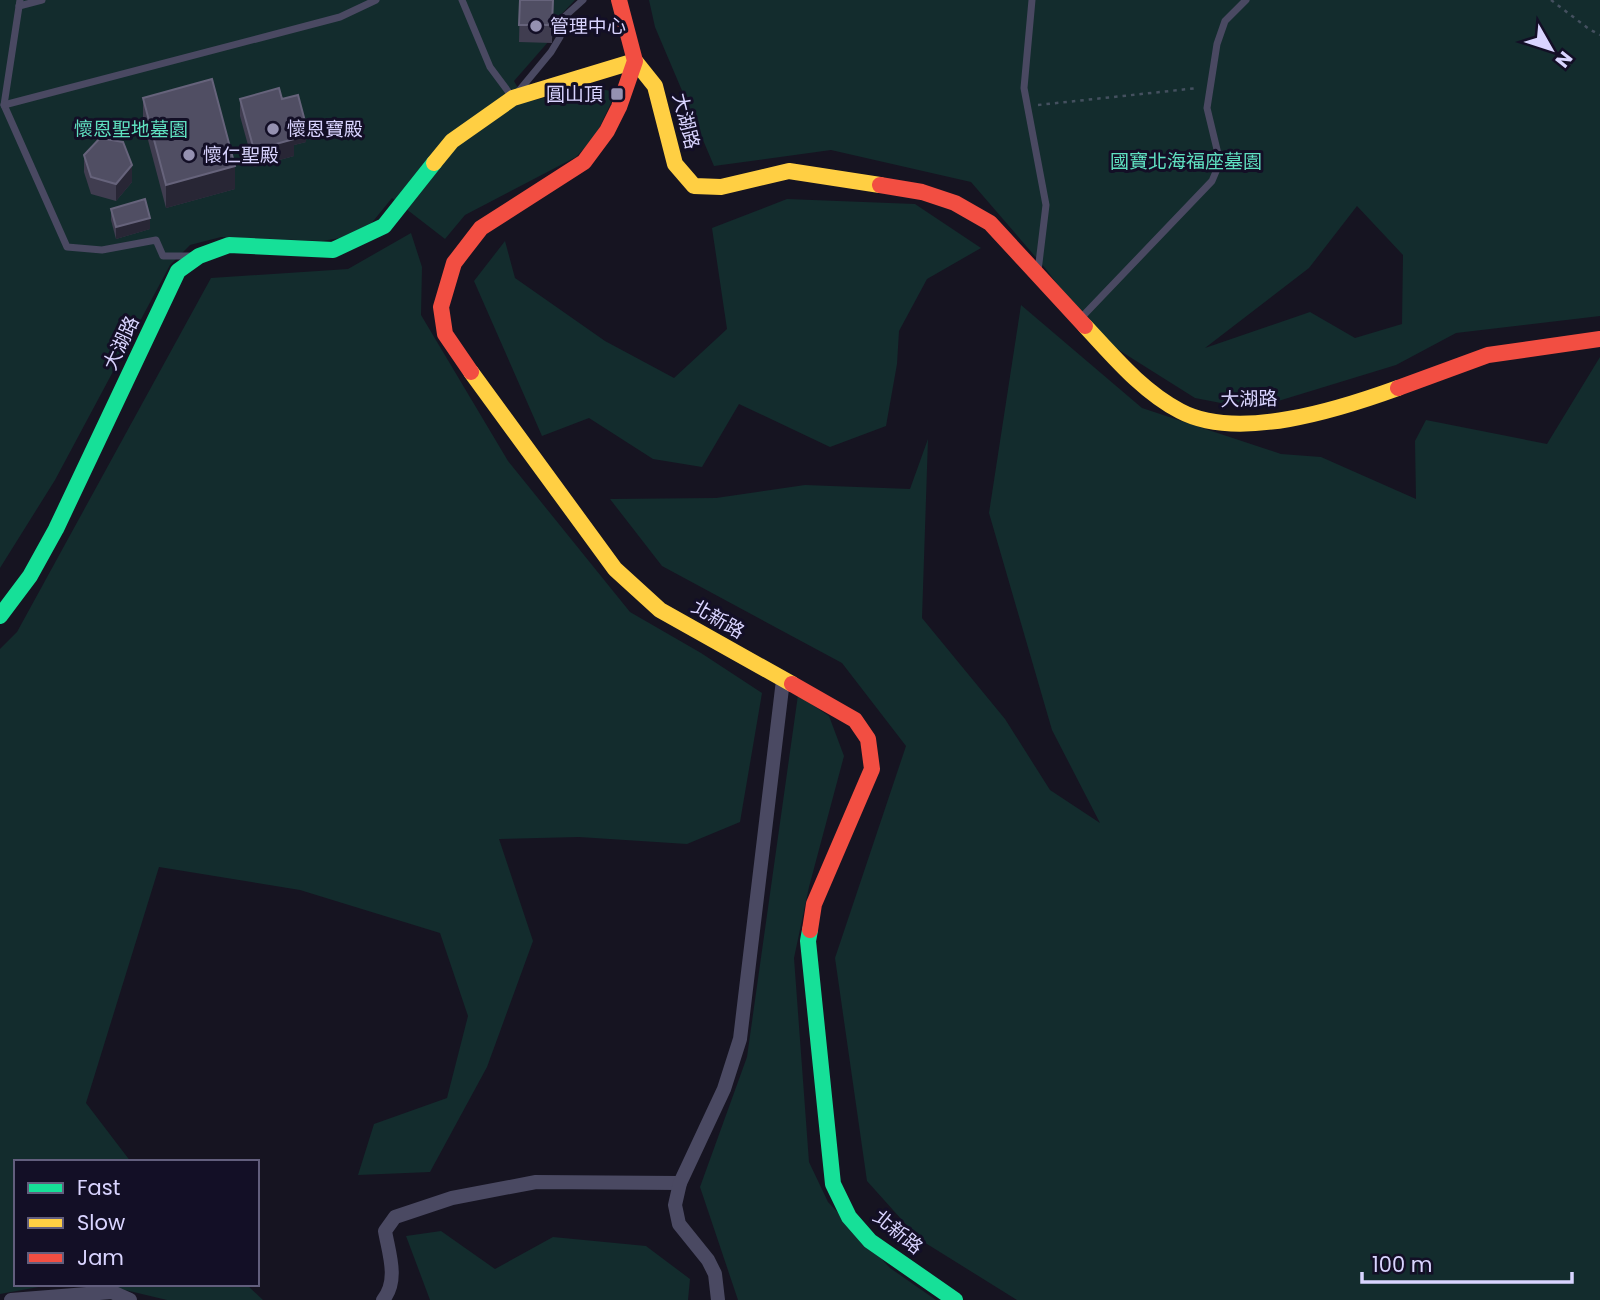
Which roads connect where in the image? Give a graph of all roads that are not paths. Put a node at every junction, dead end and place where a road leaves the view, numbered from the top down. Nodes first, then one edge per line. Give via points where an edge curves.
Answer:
1 (42, 0) edge
2 (376, 0) edge
3 (462, 0) edge
4 (583, 0) edge
5 (619, 0) edge
6 (1032, 0) edge
7 (1246, 0) edge
8 (19, 3) edge
9 (635, 61) junction
10 (513, 98) junction
11 (4, 105) junction
12 (200, 256) junction
13 (1038, 275) junction
14 (1080, 320) junction
15 (1600, 339) edge
16 (0, 616) edge
17 (783, 680) junction
18 (680, 1183) junction
19 (11, 1300) edge
20 (130, 1300) edge
21 (383, 1300) edge
22 (718, 1300) edge
23 (955, 1300) edge

1 - 8 lane
2 - 11 lane via 340,17
3 - 10 lane via 490,67
4 - 10 lane via 563,18 551,52
5 - 9 street
6 - 13 lane via 1024,88 1046,205
7 - 14 lane via 1225,21 1217,44 1207,108 1220,162 1212,181
8 - 11 lane
9 - 10 street, 大湖路
9 - 13 street, 大湖路 via 655,86 675,164 694,186 721,187 789,171 922,192 955,202 990,223
9 - 17 street, 北新路 via 607,131 584,162 481,228 454,263 441,307 445,334 615,569 660,610
10 - 12 street, 大湖路 via 452,141 384,226 333,250 229,245
11 - 12 lane via 67,247 102,250 156,240 163,256
12 - 16 street, 大湖路 via 178,271 56,529 30,576
13 - 14 street, 大湖路
14 - 15 street, 大湖路 via 1135,380 1181,412 1221,424 1285,420 1356,402 1488,355
17 - 18 street via 740,1039 724,1089
17 - 23 street, 北新路 via 855,720 868,739 872,769 814,904 808,941 833,1184 849,1217 870,1241
18 - 21 street via 536,1182 452,1198 395,1217 385,1231 393,1275 390,1292
18 - 22 street via 675,1205 679,1224 708,1260
19 - 20 street via 112,1292

